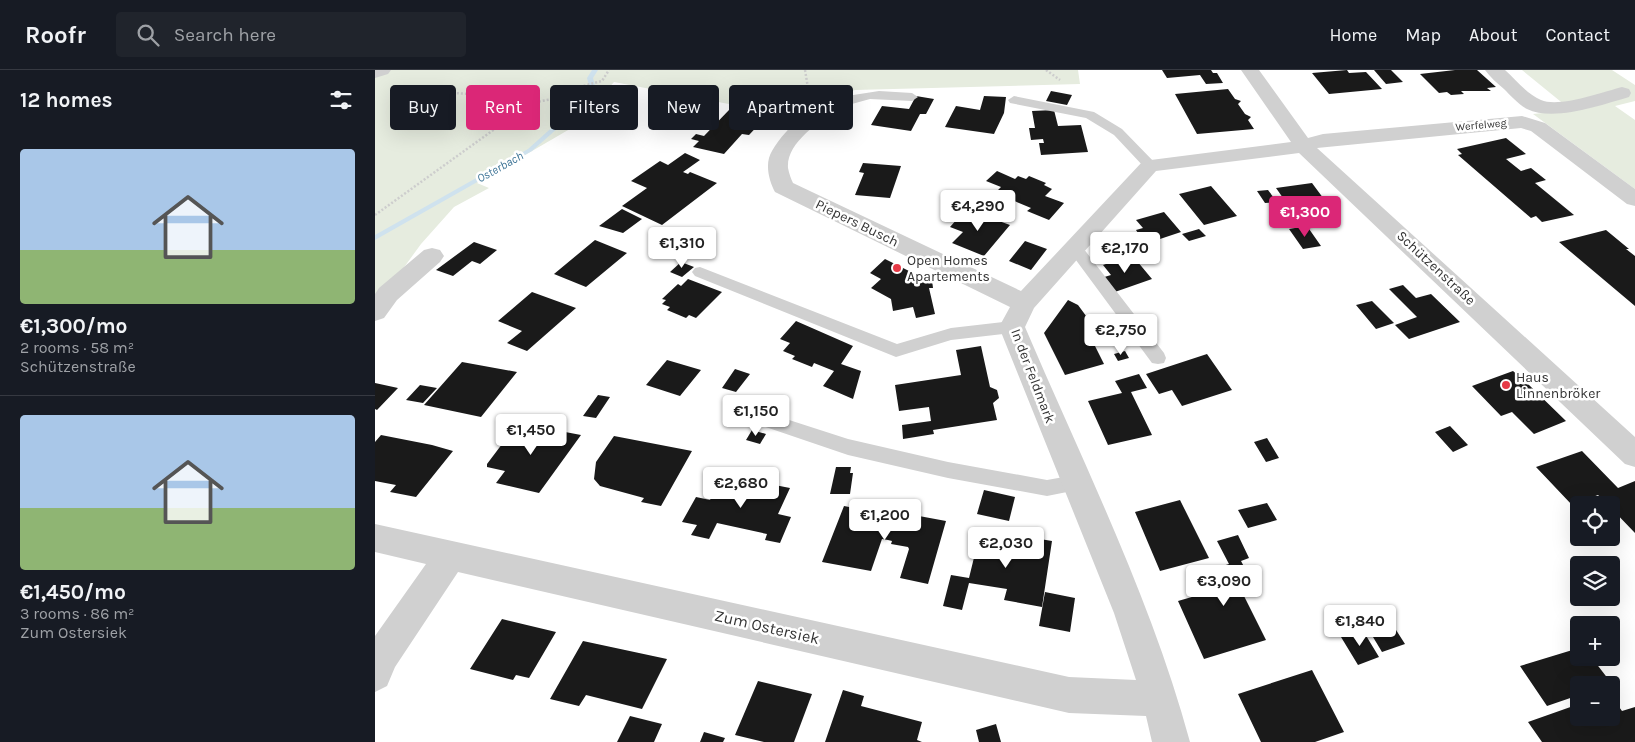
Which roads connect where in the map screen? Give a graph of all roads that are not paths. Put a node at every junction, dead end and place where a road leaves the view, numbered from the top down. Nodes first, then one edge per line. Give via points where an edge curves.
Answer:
1 (382, 70) edge
2 (1250, 70) edge
3 (1494, 70) edge
4 (375, 73) edge
5 (1622, 93) dead end
6 (853, 97) edge
7 (912, 97) dead end
8 (1014, 100) dead end
9 (801, 130) edge
10 (1303, 145) junction
11 (1150, 164) junction
12 (1635, 199) edge
13 (1075, 248) junction
14 (432, 256) dead end
15 (700, 272) dead end
16 (1024, 303) junction
17 (375, 312) edge
18 (1012, 327) junction
19 (1158, 358) dead end
20 (733, 409) dead end
21 (1635, 454) edge
22 (1075, 484) junction
23 (375, 538) edge
24 (451, 555) junction
25 (375, 674) edge
26 (1160, 699) junction
27 (1171, 742) edge

1 - 4 street
2 - 10 street, Schützenstraße
3 - 5 street via 1536,106 1593,102
6 - 7 lane via 883,93
8 - 11 lane via 1090,115 1118,132
9 - 16 street, Piepers Busch via 786,144 778,166 783,187
10 - 11 street
10 - 12 street, Werfelweg via 1323,140 1530,123
10 - 21 street, Schützenstraße
11 - 13 street, In der Feldmark
13 - 16 street, In der Feldmark
13 - 19 lane
14 - 17 street via 388,294
15 - 18 lane via 896,351 951,334
16 - 18 street, In der Feldmark
18 - 22 street, In der Feldmark
20 - 22 lane via 848,447 948,470 1047,488
22 - 26 street, In der Feldmark via 1131,613
23 - 24 street, Zum Ostersiek
24 - 25 street via 382,656
24 - 26 street, Zum Ostersiek via 1069,695
26 - 27 street, In der Feldmark

